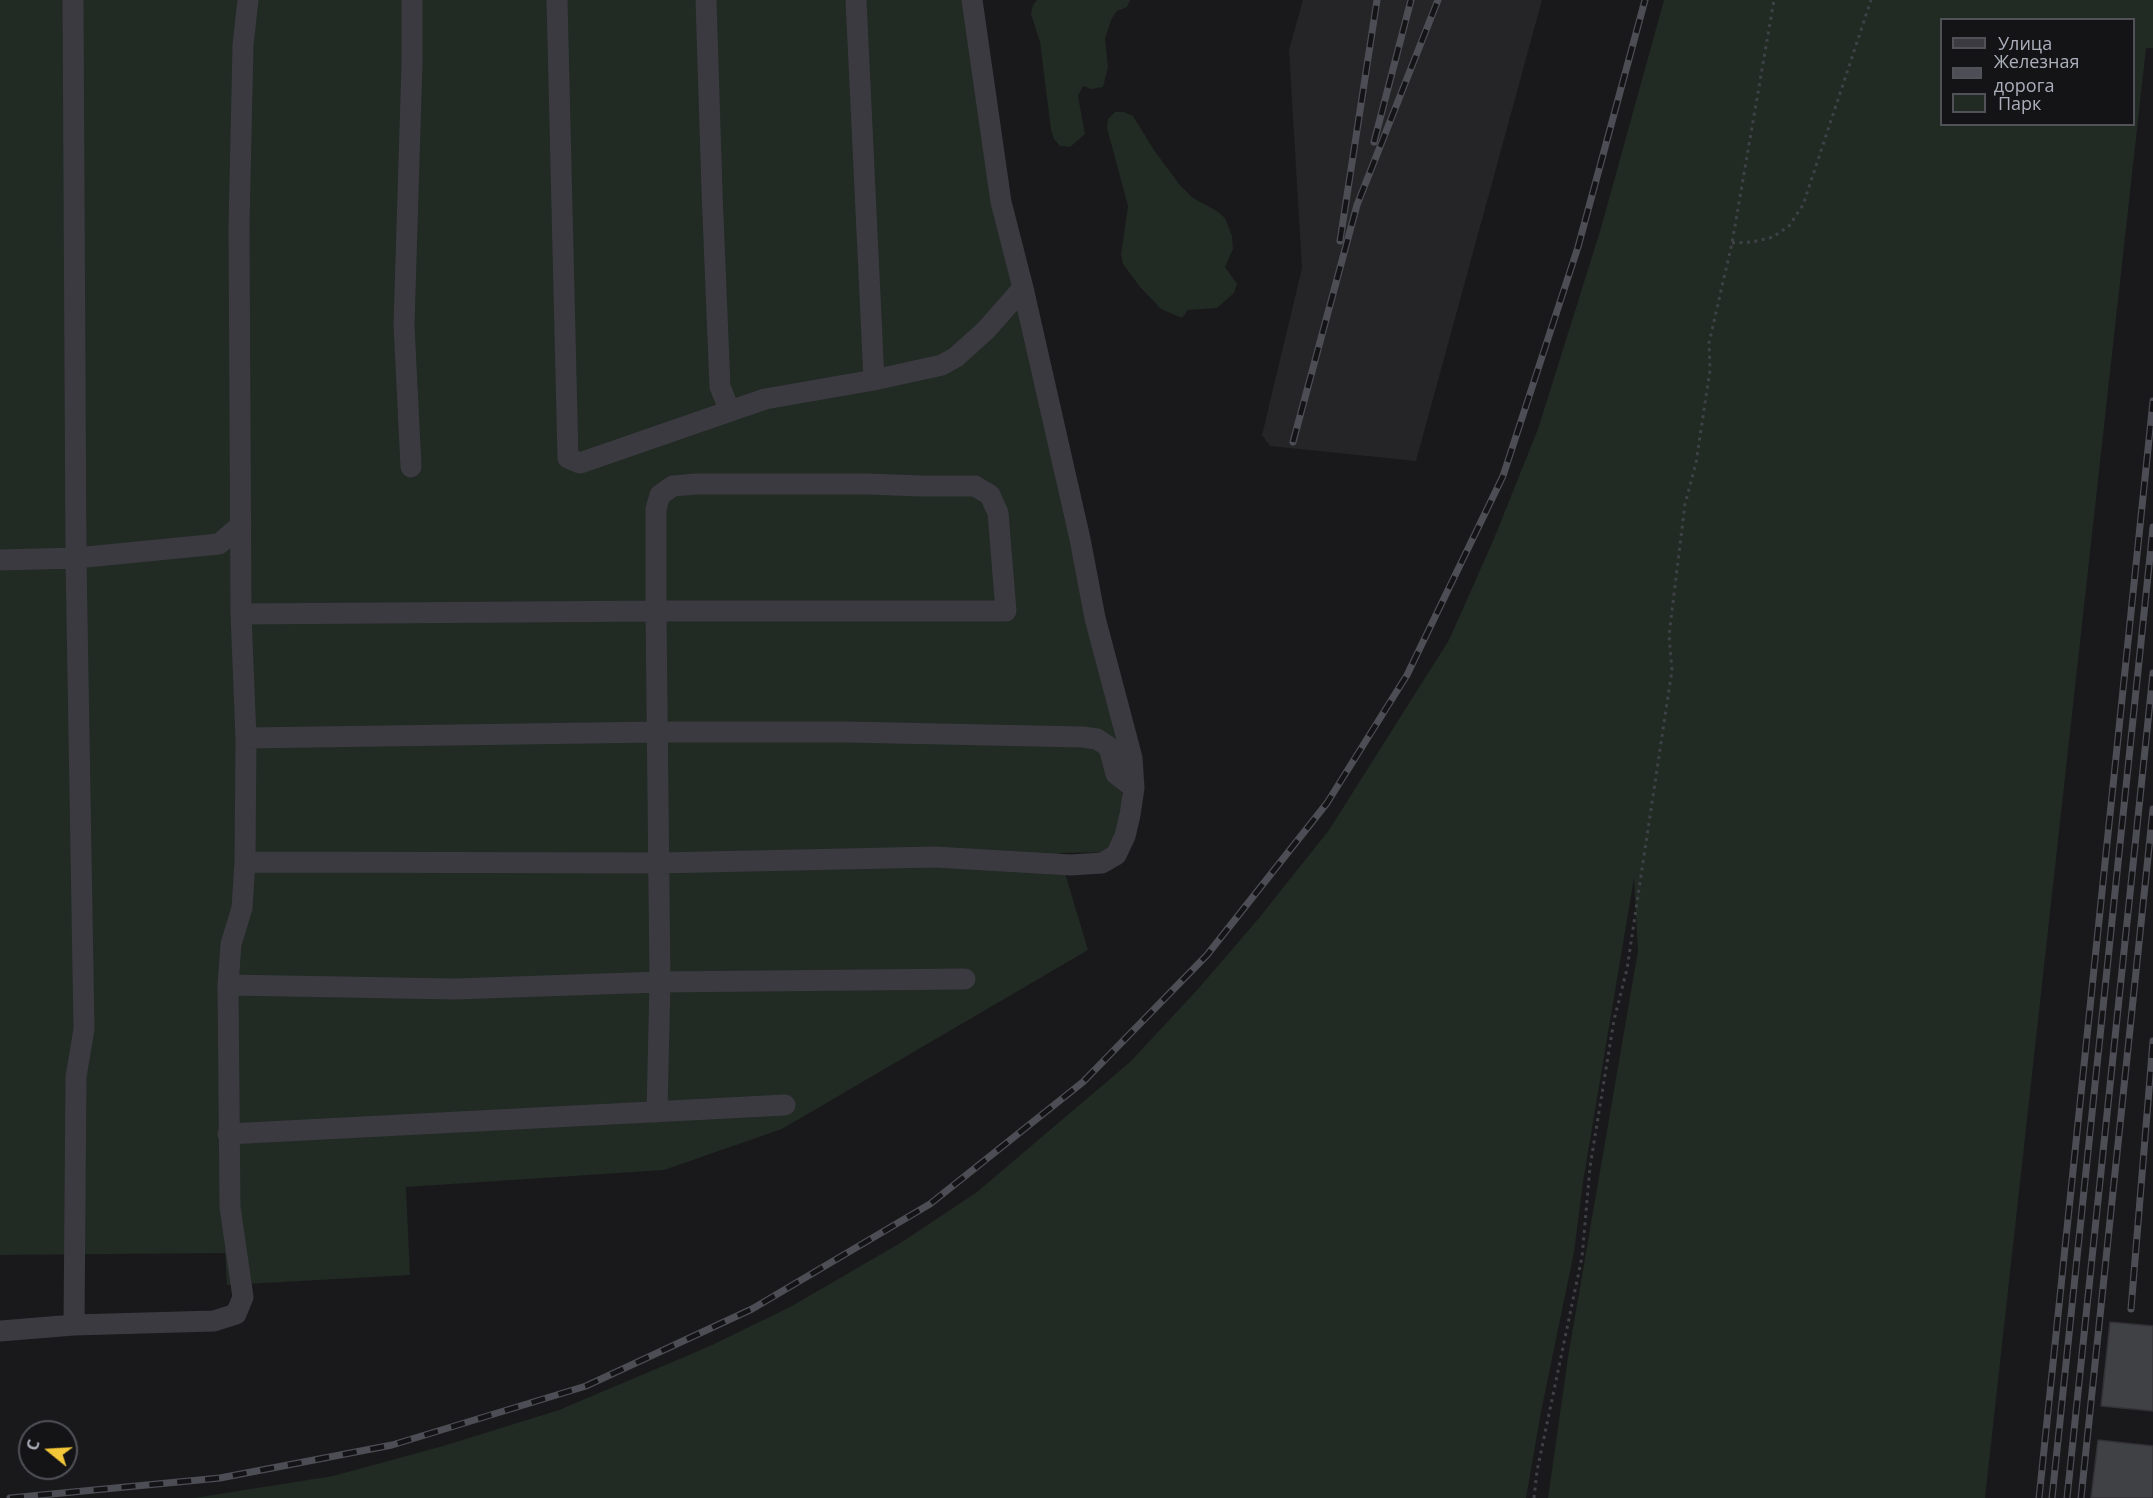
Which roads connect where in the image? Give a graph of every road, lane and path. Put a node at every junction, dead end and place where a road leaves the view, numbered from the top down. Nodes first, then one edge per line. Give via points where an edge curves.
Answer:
1 (73, 0) edge
2 (248, 0) edge
3 (412, 0) edge
4 (557, 0) edge
5 (706, 0) edge
6 (856, 0) edge
7 (972, 0) edge
8 (1774, 0) edge
9 (1871, 0) edge
10 (1732, 243) junction
11 (1023, 288) junction
12 (874, 380) junction
13 (730, 411) junction
14 (411, 467) dead end
15 (241, 525) junction
16 (76, 558) junction
17 (0, 560) edge
18 (656, 611) junction
19 (241, 614) junction
20 (658, 732) junction
21 (246, 738) junction
22 (1134, 789) junction
23 (245, 862) junction
24 (659, 863) junction
25 (964, 979) dead end
26 (660, 982) junction
27 (228, 985) junction
28 (785, 1105) dead end
29 (657, 1112) junction
30 (228, 1134) junction
31 (74, 1325) junction
32 (0, 1331) edge
33 (1534, 1498) edge

1 - 16 lane
2 - 15 lane via 243,45 239,226
3 - 14 lane via 404,325
4 - 13 lane via 567,458 580,463
5 - 13 lane via 720,387
6 - 12 lane
7 - 11 lane via 1001,202
8 - 10 path
9 - 10 path via 1803,205 1790,225 1773,237
10 - 33 path via 1713,321 1696,463 1685,504 1670,635 1672,670 1627,969 1614,1020 1590,1167 1582,1257
11 - 12 lane via 956,357 942,365
11 - 22 lane via 1095,618 1132,758
12 - 13 lane via 765,399
15 - 16 lane via 219,544
15 - 19 lane
16 - 17 lane
16 - 31 lane via 84,1029 76,1077
18 - 18 lane via 656,509 660,495 673,486 975,486 990,495 998,513 1006,611
18 - 19 lane
18 - 20 lane
19 - 21 lane
20 - 21 lane
20 - 22 lane via 1082,737 1097,739 1109,747 1116,774
20 - 24 lane
21 - 23 lane
22 - 24 lane via 1125,836 1116,855 1102,863 1071,865 935,857
23 - 24 lane
23 - 27 lane via 242,908 231,944
24 - 26 lane
25 - 26 lane
26 - 27 lane via 455,989
26 - 29 lane
27 - 30 lane
28 - 29 lane
29 - 30 lane
30 - 31 lane via 230,1207 243,1297 236,1314 214,1321
31 - 32 lane

